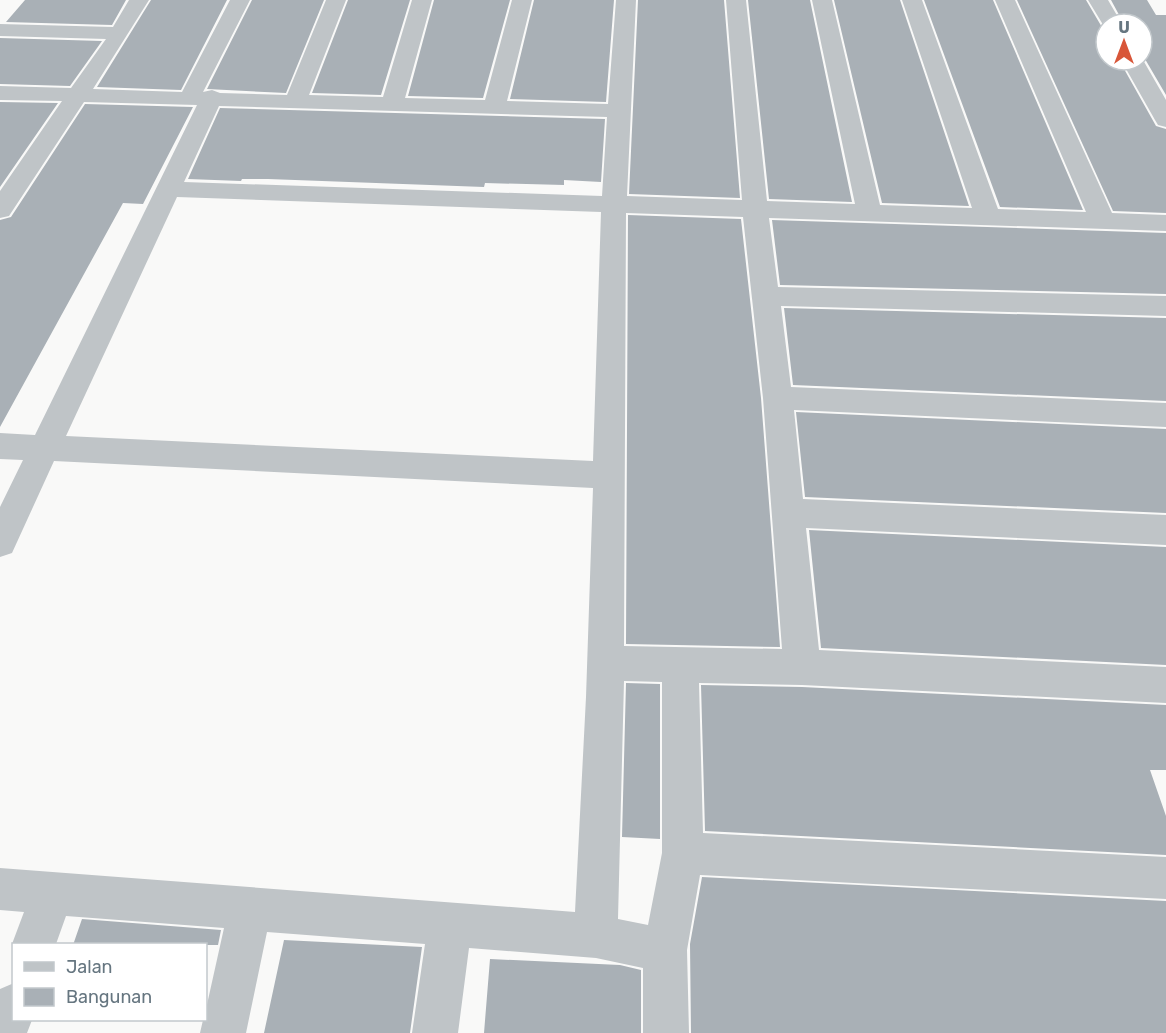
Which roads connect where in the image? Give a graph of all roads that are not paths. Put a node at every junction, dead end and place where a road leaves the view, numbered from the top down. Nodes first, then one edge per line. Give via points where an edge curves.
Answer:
1 (140, 0) edge
2 (240, 0) edge
3 (336, 0) edge
4 (422, 0) edge
5 (522, 0) edge
6 (626, 0) edge
7 (736, 0) edge
8 (822, 0) edge
9 (912, 0) edge
10 (1005, 0) edge
11 (0, 30) edge
12 (120, 33) junction
13 (1139, 72) edge
14 (0, 93) edge
15 (77, 95) junction
16 (201, 97) junction
17 (296, 100) junction
18 (392, 103) junction
19 (495, 106) junction
20 (616, 111) junction
21 (1166, 120) edge
22 (167, 189) junction
23 (614, 203) junction
24 (0, 210) edge
25 (755, 210) junction
26 (869, 212) junction
27 (988, 217) junction
28 (1103, 221) junction
29 (1166, 223) edge
30 (765, 296) junction
31 (1166, 306) edge
32 (778, 398) junction
33 (1166, 415) edge
34 (0, 446) edge
35 (46, 449) junction
36 (607, 475) junction
37 (789, 513) junction
38 (1166, 530) edge
39 (0, 542) edge
40 (606, 663) junction
41 (680, 665) junction
42 (802, 667) junction
43 (1166, 685) edge
44 (683, 853) junction
45 (1166, 878) edge
46 (0, 889) edge
47 (52, 893) junction
48 (250, 910) junction
49 (450, 925) junction
50 (596, 936) junction
51 (35, 943) edge
52 (665, 950) junction
53 (12, 1011) edge
54 (4, 1033) edge
55 (223, 1033) edge
56 (435, 1033) edge
57 (666, 1033) edge

1 - 12 street
2 - 16 street
3 - 17 street
4 - 18 street
5 - 19 street
6 - 20 street
7 - 25 street
8 - 26 street
9 - 27 street
10 - 28 street
11 - 12 street
12 - 15 street
13 - 21 street
14 - 15 street
15 - 16 street
15 - 24 street
16 - 17 street
16 - 22 street
17 - 18 street
18 - 19 street
19 - 20 street
20 - 23 street
22 - 23 street
22 - 35 street
23 - 25 street
23 - 36 street
25 - 26 street
25 - 30 street
26 - 27 street
27 - 28 street
28 - 29 street
30 - 31 street
30 - 32 street
32 - 33 street
32 - 37 street
34 - 35 street
35 - 36 street
35 - 39 street
36 - 40 street
37 - 38 street
37 - 42 street
40 - 41 street
40 - 50 street
41 - 42 street
41 - 44 street
42 - 43 street
44 - 45 street
44 - 52 street
46 - 47 street
47 - 48 street
47 - 51 street
48 - 49 street
48 - 55 street
49 - 50 street
49 - 56 street
50 - 52 street
52 - 57 street
53 - 54 street

